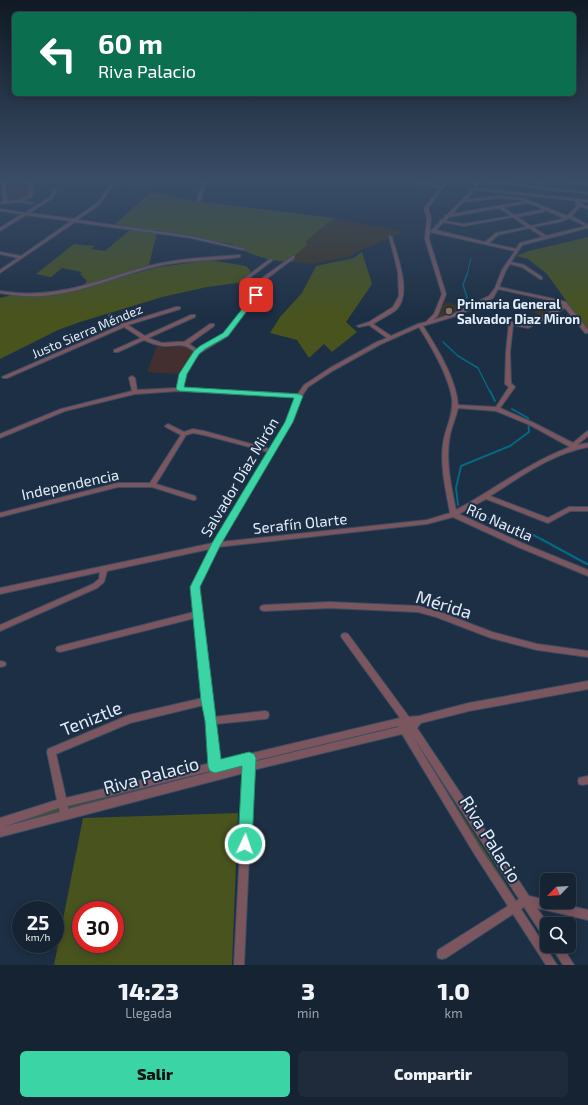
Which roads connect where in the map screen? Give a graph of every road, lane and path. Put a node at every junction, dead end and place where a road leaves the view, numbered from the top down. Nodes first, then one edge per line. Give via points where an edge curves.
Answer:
1 (66, 227) edge
2 (124, 227) edge
3 (428, 227) edge
4 (437, 227) edge
5 (530, 227) joint
6 (588, 227) edge
7 (433, 231) junction
8 (427, 235) junction
9 (390, 237) dead end
10 (545, 237) junction
11 (486, 242) junction
12 (243, 250) dead end
13 (516, 250) junction
14 (0, 253) edge
15 (239, 256) dead end
16 (21, 257) junction
17 (293, 257) dead end
18 (271, 260) dead end
19 (509, 263) junction
20 (259, 269) junction
21 (272, 271) junction
22 (0, 272) edge
23 (247, 278) dead end
24 (541, 278) dead end
25 (497, 288) junction
26 (0, 292) edge
27 (565, 306) junction
28 (178, 308) dead end
29 (111, 315) dead end
30 (193, 316) dead end
31 (428, 322) junction
32 (371, 323) junction
33 (125, 325) junction
34 (212, 325) dead end
35 (420, 325) junction
36 (359, 326) dead end
37 (587, 332) dead end
38 (145, 338) junction
39 (390, 338) junction
40 (185, 344) junction
41 (116, 351) dead end
42 (198, 352) junction
43 (5, 378) dead end
44 (132, 378) dead end
45 (179, 389) junction
46 (136, 392) junction
47 (299, 396) junction
48 (455, 406) junction
49 (497, 409) junction
50 (168, 426) dead end
51 (21, 429) junction
52 (588, 432) edge
53 (184, 434) junction
54 (0, 436) edge
55 (0, 440) edge
56 (588, 445) edge
57 (573, 446) junction
58 (271, 451) junction
59 (152, 485) junction
60 (485, 496) junction
61 (193, 498) dead end
62 (588, 509) edge
63 (453, 514) junction
64 (0, 515) edge
65 (216, 545) junction
66 (104, 568) junction
67 (588, 573) edge
68 (0, 591) edge
69 (264, 608) dead end
70 (197, 614) junction
71 (0, 628) edge
72 (345, 636) dead end
73 (60, 649) dead end
74 (588, 654) edge
75 (588, 685) edge
76 (207, 701) junction
77 (265, 715) dead end
78 (211, 721) junction
79 (405, 725) junction
80 (249, 763) junction
81 (215, 771) junction
82 (62, 803) junction
83 (65, 815) junction
84 (0, 822) edge
85 (479, 829) junction
86 (0, 832) edge
87 (468, 835) junction
88 (526, 900) junction
89 (514, 908) junction
90 (588, 915) edge
91 (540, 921) edge
92 (561, 953) edge
93 (442, 954) dead end
94 (239, 965) edge
95 (552, 965) edge
96 (569, 965) edge

1 - 16 street
2 - 12 street via 191,237
3 - 8 street
4 - 7 street
5 - 10 street
5 - 11 street via 497,234
6 - 10 street
7 - 8 street
7 - 11 street
8 - 31 street via 444,294 436,315
9 - 32 street via 400,272 401,296 395,308
10 - 13 street via 521,244
11 - 13 street
13 - 19 street, Salvador Díaz Mirón
14 - 16 street
15 - 26 street via 172,262 61,292
16 - 22 street
17 - 21 street
18 - 20 street
19 - 24 street via 522,266
19 - 25 street, Salvador Díaz Mirón
20 - 21 street
20 - 23 street
21 - 42 street via 263,279 256,295 226,335
25 - 27 street via 559,301
25 - 31 street, Salvador Díaz Mirón via 491,297 457,314
27 - 37 street
27 - 49 street via 526,327 511,323 508,384 512,387
28 - 33 street, Justo Sierra Méndez
29 - 33 street
30 - 38 street
31 - 35 street, Salvador Díaz Mirón
32 - 36 street
32 - 39 street
33 - 38 street
33 - 43 street, Justo Sierra Méndez
34 - 40 street
35 - 39 street, Salvador Díaz Mirón
35 - 48 street, Río Nautla via 436,351 454,395
38 - 40 street via 158,344
38 - 41 street
39 - 47 street, Salvador Díaz Mirón via 332,369 306,386
40 - 42 street
42 - 45 street via 186,368
44 - 46 street
45 - 46 street
45 - 47 street
46 - 51 street via 64,411
47 - 58 street, Salvador Díaz Mirón via 289,422
48 - 49 street
48 - 63 street, Río Nautla via 447,435 445,459
49 - 57 street via 525,420
50 - 53 street
51 - 54 street
51 - 55 street
52 - 57 street
53 - 58 street via 193,431 204,433
53 - 59 street
56 - 57 street, Serafín Olarte
57 - 60 street, Serafín Olarte
58 - 65 street, Salvador Díaz Mirón
59 - 61 street, Independencia
59 - 64 street, Independencia via 118,485
60 - 62 street via 548,521 569,509
60 - 63 street, Serafín Olarte
63 - 65 street, Serafín Olarte via 427,522
63 - 67 street, Río Nautla
65 - 66 street, Serafín Olarte
65 - 70 street, Salvador Díaz Mirón via 195,587
66 - 68 street, Serafín Olarte
66 - 71 street via 102,580 95,586
69 - 74 street, Mérida via 330,605 418,609 497,637 537,647
70 - 73 street
70 - 76 street, Salvador Díaz Mirón
72 - 79 street, Riva Palacio
75 - 79 street via 469,707
76 - 78 street, Salvador Díaz Mirón
76 - 82 street, Teniztle via 129,719 51,752
77 - 78 street
78 - 81 street, Salvador Díaz Mirón
79 - 80 street, Riva Palacio
79 - 85 street, Riva Palacio
79 - 87 street, Riva Palacio
80 - 81 street, Riva Palacio
80 - 94 street
81 - 82 street, Riva Palacio
81 - 83 street, Riva Palacio
82 - 83 street, Teniztle
82 - 84 street, Riva Palacio
83 - 86 street, Riva Palacio
85 - 87 street
85 - 88 street, Riva Palacio
87 - 89 street, Riva Palacio
88 - 89 street
88 - 90 street
88 - 91 street, Riva Palacio
89 - 93 street
89 - 95 street, Riva Palacio
92 - 96 street

